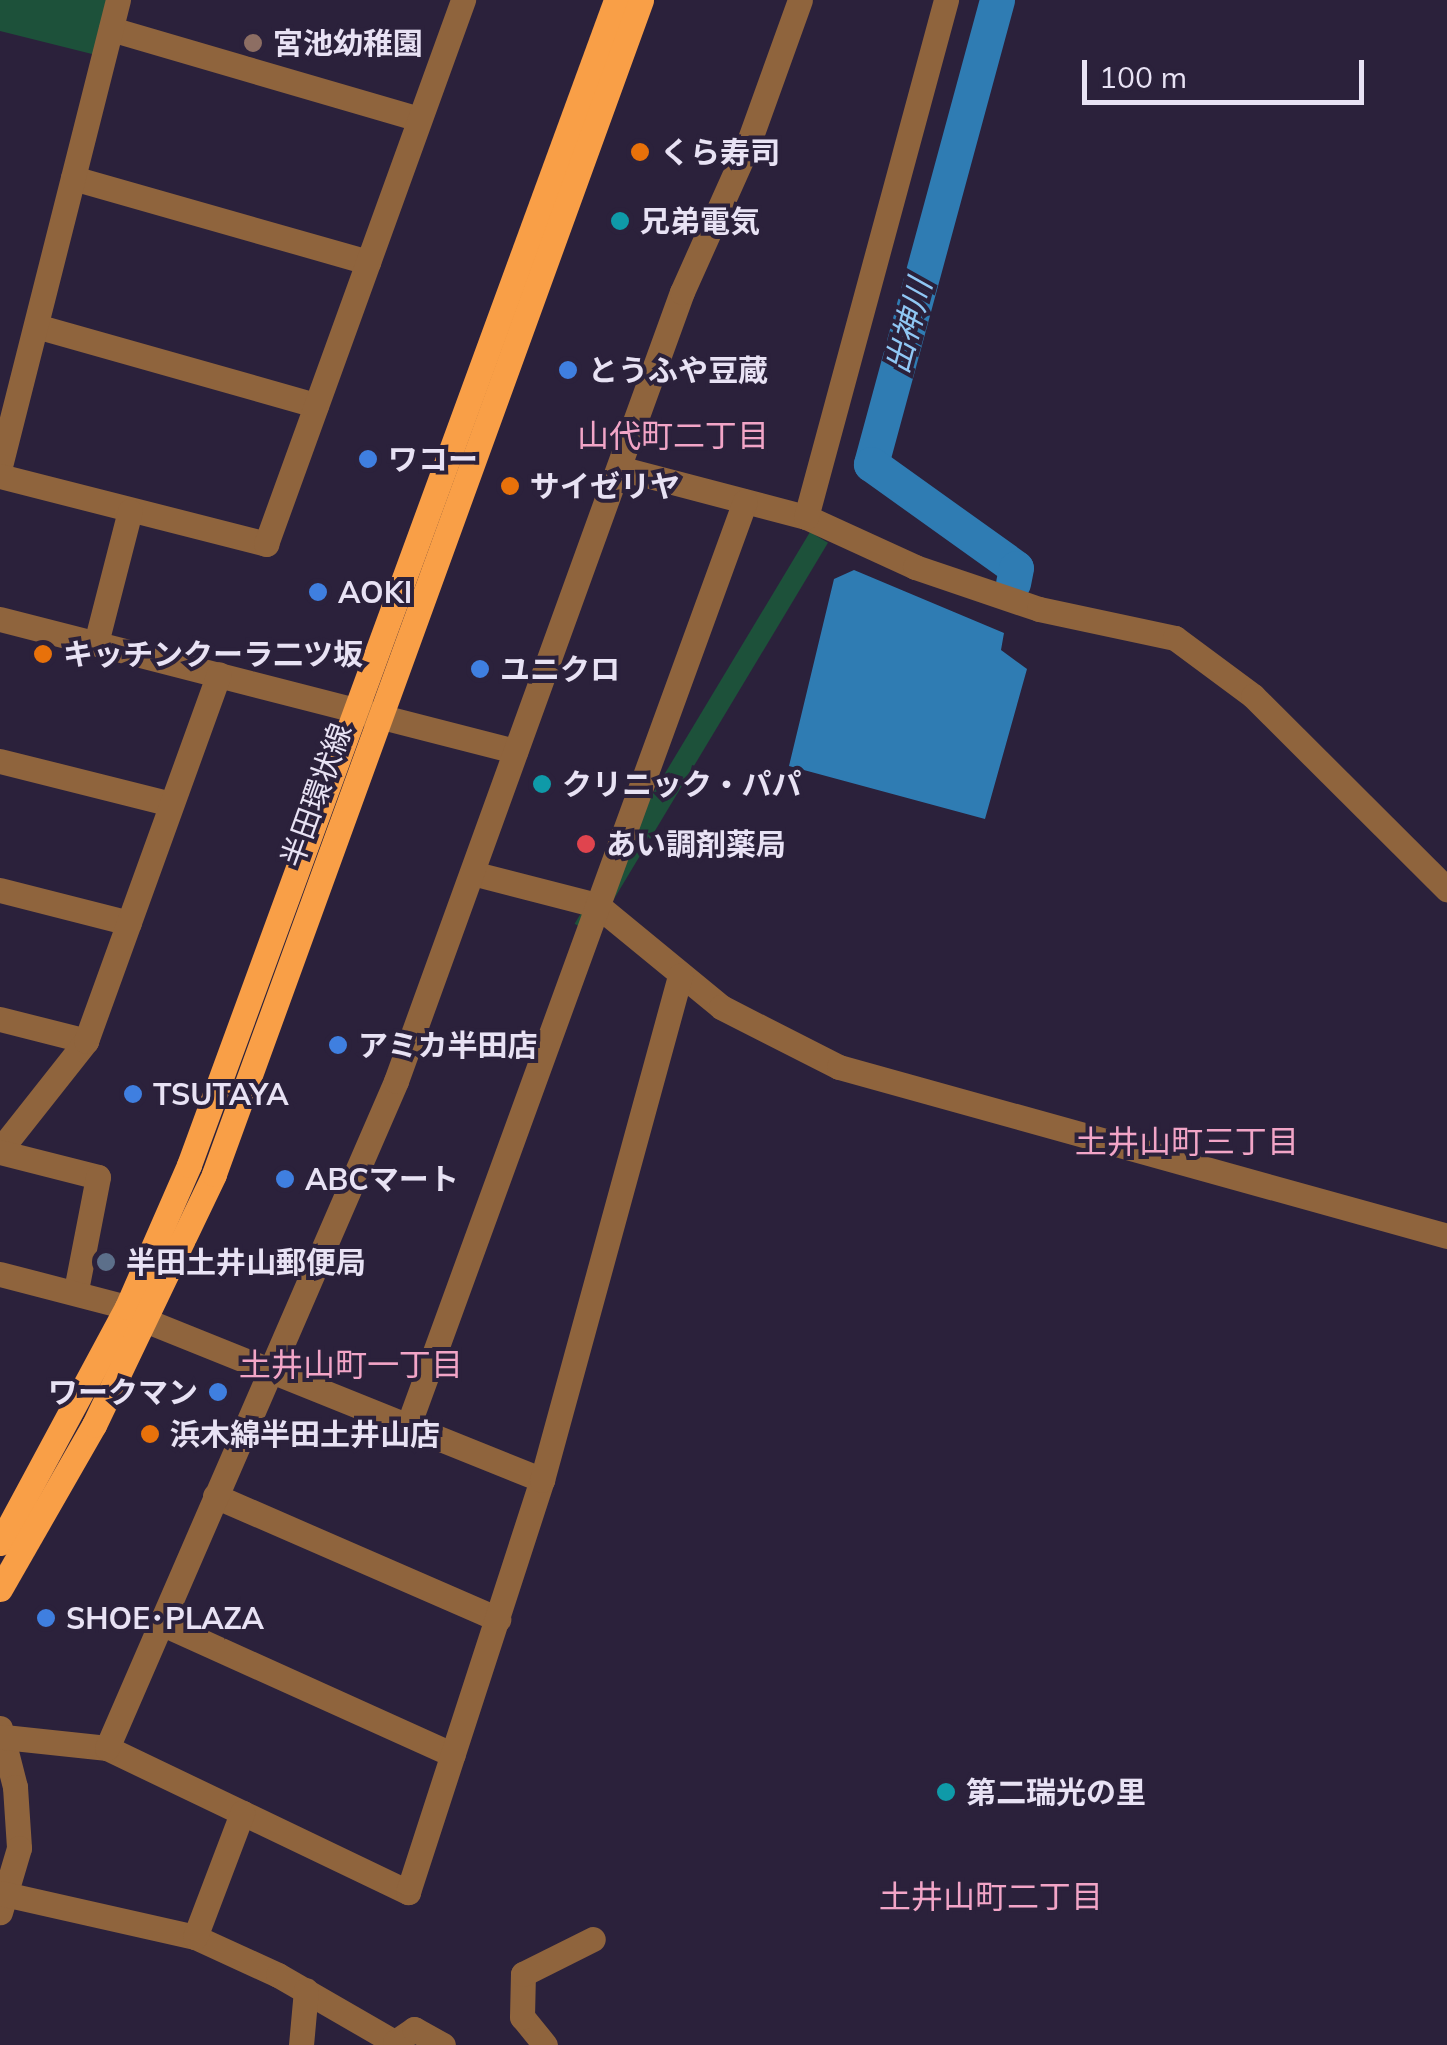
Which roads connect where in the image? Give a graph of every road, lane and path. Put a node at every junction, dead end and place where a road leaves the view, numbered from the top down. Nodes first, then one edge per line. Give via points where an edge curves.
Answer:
1 (118, 0) edge
2 (463, 0) edge
3 (616, 0) edge
4 (641, 0) edge
5 (800, 0) edge
6 (946, 0) edge
7 (111, 28) junction
8 (419, 119) junction
9 (73, 178) junction
10 (368, 262) junction
11 (36, 326) junction
12 (316, 405) junction
13 (0, 466) edge
14 (619, 468) junction
15 (0, 476) edge
16 (745, 500) junction
17 (130, 510) junction
18 (806, 517) junction
19 (0, 618) edge
20 (96, 643) junction
21 (218, 674) junction
22 (367, 714) junction
23 (515, 751) junction
24 (0, 761) edge
25 (171, 804) junction
26 (472, 872) junction
27 (1447, 889) edge
28 (0, 890) edge
29 (598, 905) junction
30 (129, 923) junction
31 (680, 976) junction
32 (0, 1019) edge
33 (86, 1041) junction
34 (0, 1151) edge
35 (1447, 1236) edge
36 (0, 1274) edge
37 (76, 1290) junction
38 (137, 1314) junction
39 (268, 1370) junction
40 (408, 1426) junction
41 (542, 1480) junction
42 (215, 1496) junction
43 (0, 1543) edge
44 (0, 1589) edge
45 (498, 1619) junction
46 (161, 1623) junction
47 (2, 1733) edge
48 (107, 1748) junction
49 (452, 1756) junction
50 (242, 1813) junction
51 (3, 1900) edge
52 (195, 1937) junction
53 (593, 1939) dead end
54 (306, 1990) junction
55 (397, 2044) edge
56 (301, 2045) edge
57 (442, 2045) edge
58 (545, 2045) edge

1 - 7 street
2 - 8 street
3 - 22 main road, 半田環状線
4 - 22 main road, 半田環状線
5 - 14 street
6 - 18 street
7 - 8 street
7 - 9 street
8 - 10 street
9 - 10 street
9 - 11 street
10 - 12 street
11 - 12 street
11 - 13 street
12 - 17 street via 266,544
14 - 16 street
14 - 23 street
15 - 17 street
16 - 18 street
16 - 29 street
17 - 20 street
18 - 27 street via 915,568 1039,609 1175,638 1253,696
19 - 20 street
20 - 21 street
21 - 22 street
21 - 25 street
22 - 23 street
22 - 38 main road, 半田環状線 via 214,1174
23 - 26 street
24 - 25 street
25 - 30 street
26 - 29 street
26 - 39 street via 396,1081
28 - 30 street
29 - 31 street
29 - 40 street
30 - 33 street
31 - 35 street via 756,1030 839,1067
31 - 41 street
32 - 33 street
33 - 34 street
34 - 37 street via 98,1178
36 - 37 street
37 - 38 street
38 - 39 street
38 - 43 main road, 半田環状線
38 - 44 main road, 半田環状線
39 - 40 street
39 - 42 street
40 - 41 street
41 - 45 street
42 - 45 street
42 - 46 street
45 - 49 street
46 - 48 street
46 - 49 street
47 - 48 street
47 - 51 street via 20,1848
48 - 50 street
49 - 50 street via 408,1892
50 - 52 street
51 - 52 street
52 - 54 street
53 - 58 street via 523,1974 522,2018
54 - 55 street
54 - 56 street
55 - 57 street via 414,2029

